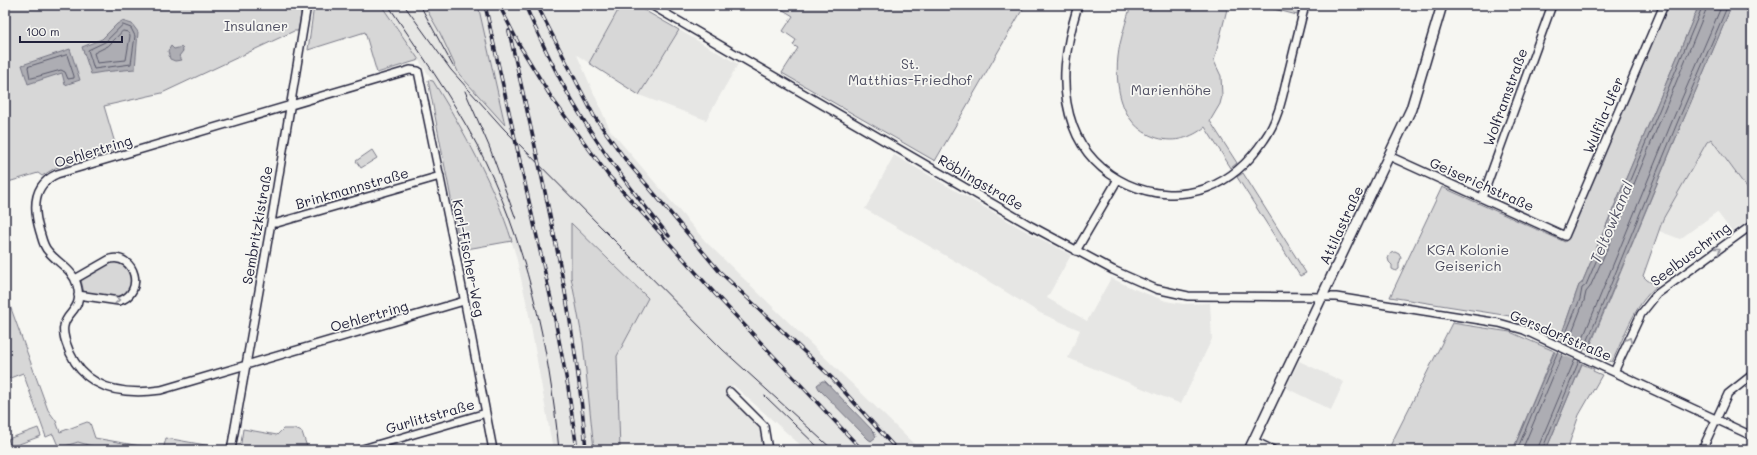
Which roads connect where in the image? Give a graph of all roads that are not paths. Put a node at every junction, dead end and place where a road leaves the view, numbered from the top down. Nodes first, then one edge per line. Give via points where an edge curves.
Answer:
1 (307, 5) edge
2 (651, 5) edge
3 (1078, 5) edge
4 (1305, 5) edge
5 (1442, 5) edge
6 (1552, 5) edge
7 (1664, 5) edge
8 (418, 71) joint
9 (290, 105) junction
10 (1389, 156) junction
11 (440, 176) junction
12 (1118, 179) junction
13 (1482, 198) junction
14 (271, 223) junction
15 (1752, 225) edge
16 (1565, 236) joint
17 (1076, 251) junction
18 (75, 279) junction
19 (78, 295) junction
20 (1323, 297) junction
21 (464, 301) junction
22 (246, 365) junction
23 (1614, 372) junction
24 (1752, 375) edge
25 (730, 392) dead end
26 (486, 413) junction
27 (1717, 418) junction
28 (1752, 436) edge
29 (1254, 441) junction
30 (231, 450) edge
31 (359, 450) edge
32 (493, 450) edge
33 (768, 450) edge
34 (1249, 450) edge
35 (1273, 450) edge
36 (1702, 450) edge

1 - 9 street, Sembritzkistraße
2 - 17 street, Röblingstraße
3 - 12 street via 1066,48 1064,70 1067,104 1080,141 1096,162
4 - 12 street via 1276,120 1258,150 1238,170 1206,188 1178,194 1148,192
5 - 10 main road, Attilastraße via 1414,101
6 - 13 street, Wolframstraße
7 - 16 street, Wulfila-Ufer
8 - 9 street, Oehlertring via 410,70
8 - 11 street, Karl-Fischer-Weg
9 - 14 street, Sembritzkistraße
9 - 18 street, Oehlertring via 62,173 46,181 38,192 35,203 39,230 47,251
10 - 13 street, Geiserichstraße
10 - 20 main road, Attilastraße
11 - 14 street, Brinkmannstraße via 293,219
11 - 21 street, Karl-Fischer-Weg
12 - 17 street
13 - 16 street, Geiserichstraße
14 - 22 street, Sembritzkistraße
23 -> 15 street, Seelbuschring via 1641,314 1657,294
17 - 20 street, Röblingstraße via 1146,285 1178,295
18 - 19 street, Oehlertring
19 -> 18 street via 119,301 130,295 134,288 135,276 127,263 116,258
19 - 22 street, Oehlertring via 76,308 64,323 65,338 78,366 102,385 127,392 161,390
20 - 23 street, Gersdorfstraße via 1499,323 1524,330
20 - 29 main road, Attilastraße
21 - 22 street, Oehlertring
21 - 26 street, Karl-Fischer-Weg
22 - 30 street, Sembritzkistraße
23 - 27 street, Gersdorfstraße
24 - 27 street via 1728,394
25 - 33 street via 764,426
26 - 31 street, Gurlittstraße
26 - 32 street, Karl-Fischer-Weg
27 - 28 street, Gersdorfstraße
27 - 36 street
29 - 34 main road, Attilastraße
29 - 35 street

